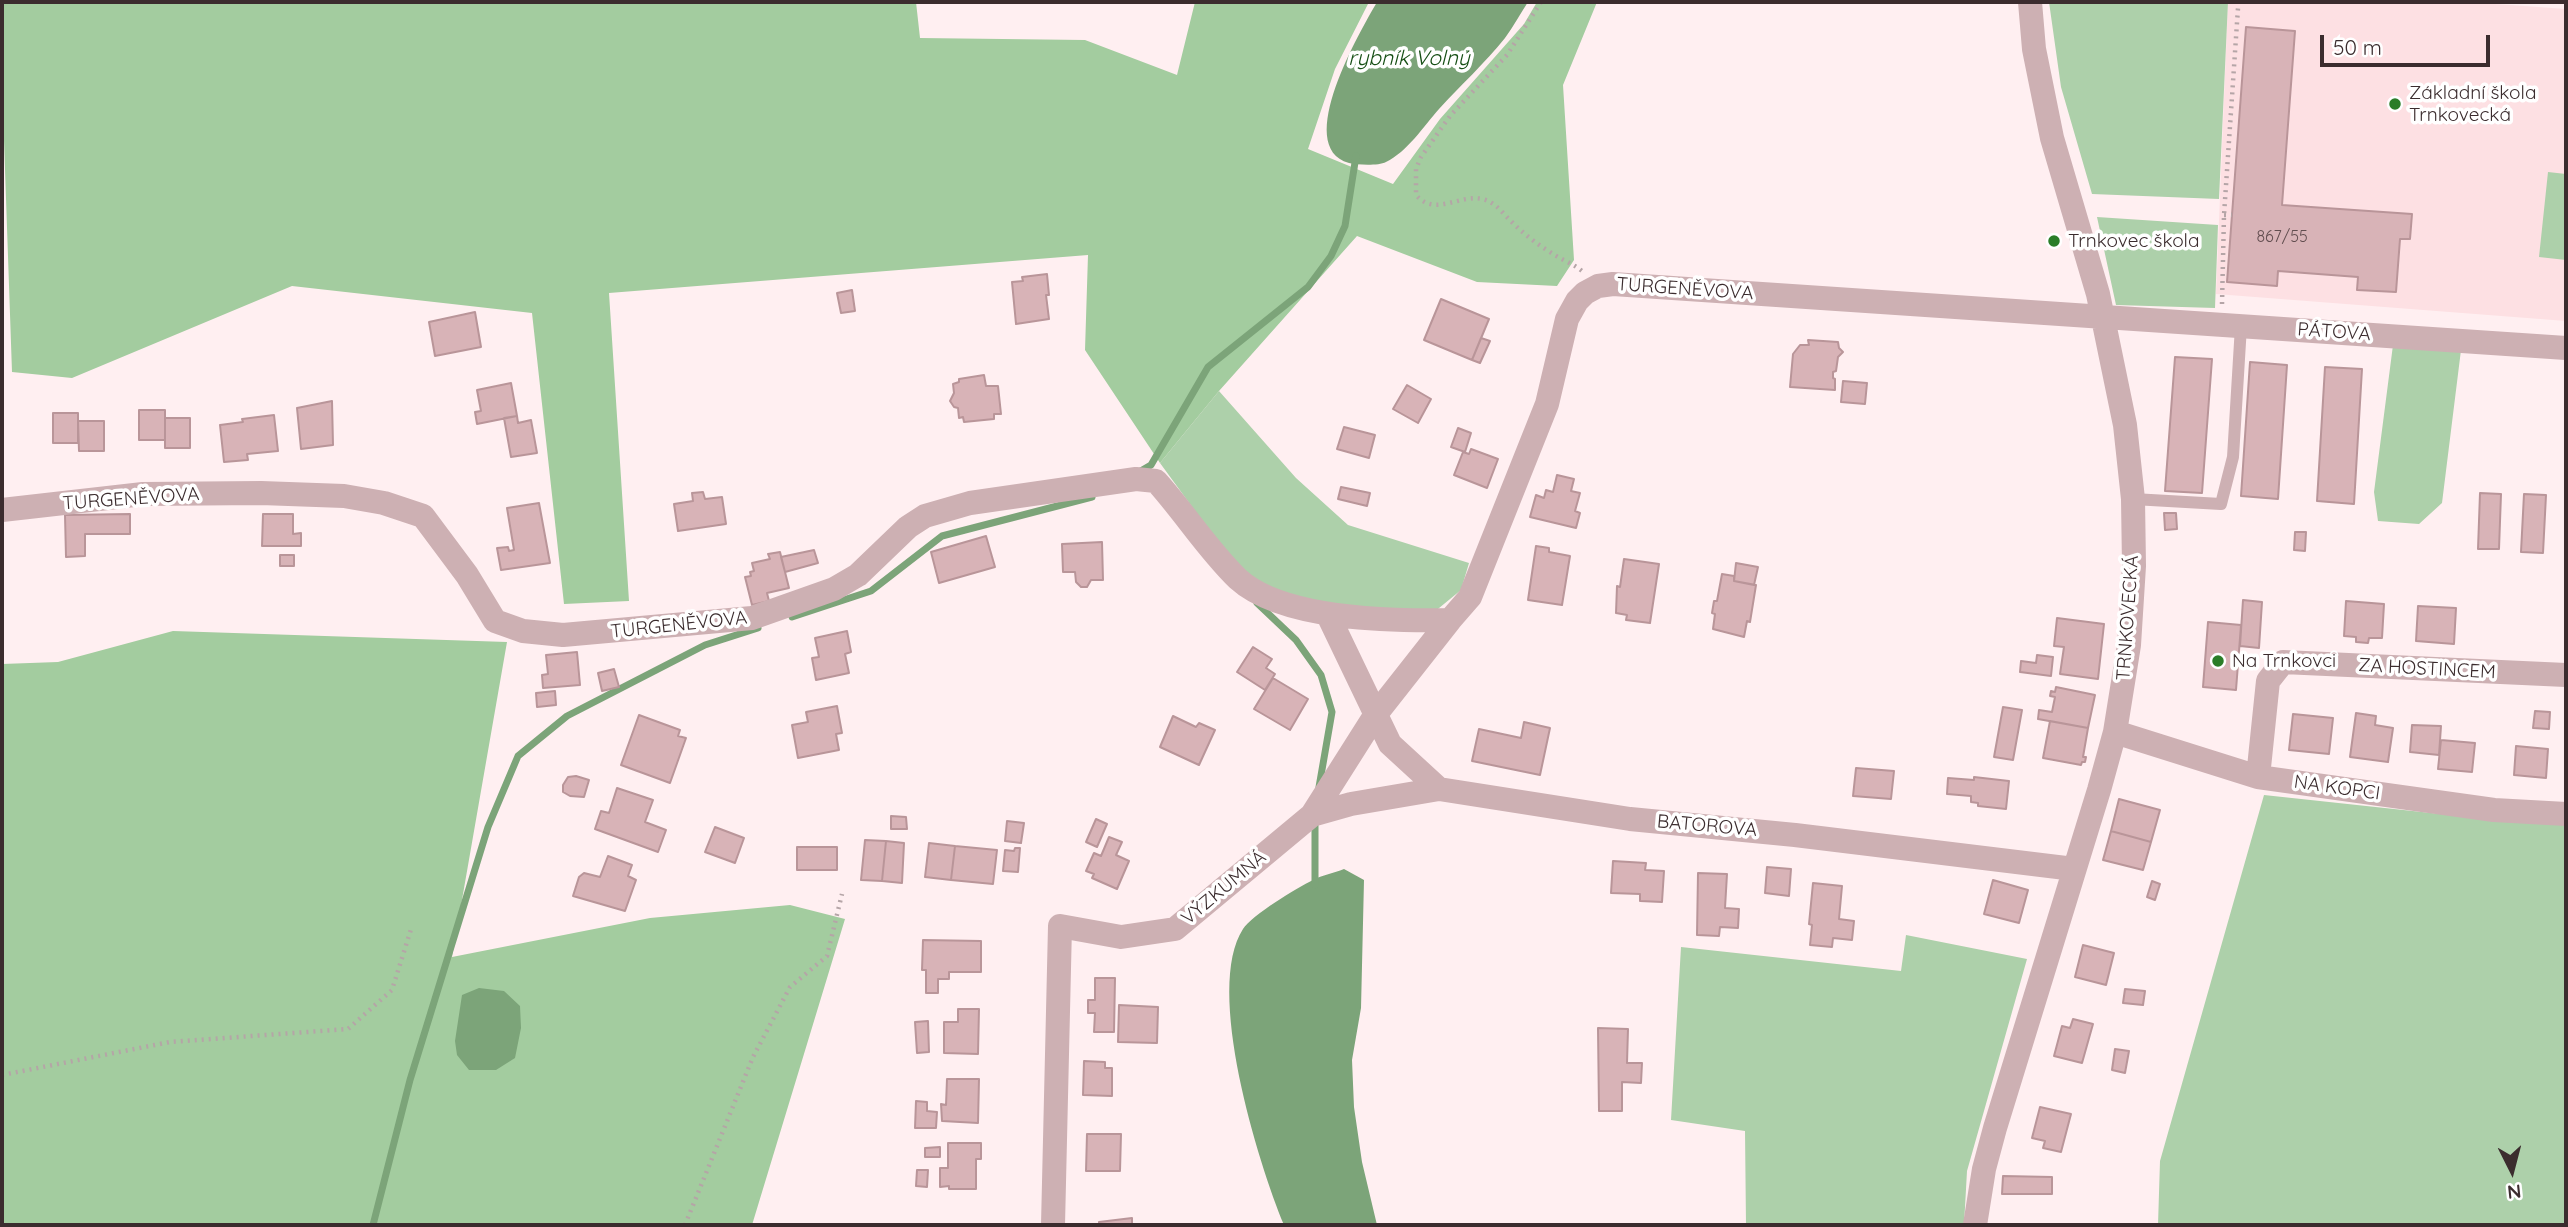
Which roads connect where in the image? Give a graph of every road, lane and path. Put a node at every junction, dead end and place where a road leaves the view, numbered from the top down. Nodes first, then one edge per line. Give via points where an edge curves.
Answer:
1 (1541, 2) edge
2 (2030, 2) edge
3 (2238, 8) dead end
4 (2224, 215) junction
5 (2232, 215) dead end
6 (1598, 286) junction
7 (2103, 317) junction
8 (2231, 325) junction
9 (2566, 348) edge
10 (2133, 499) junction
11 (2, 510) edge
12 (1328, 615) junction
13 (1450, 620) junction
14 (2566, 676) edge
15 (1377, 714) junction
16 (2115, 732) junction
17 (2258, 777) junction
18 (1439, 789) junction
19 (2566, 814) edge
20 (1312, 815) junction
21 (2074, 869) junction
22 (842, 894) dead end
23 (412, 926) dead end
24 (2, 1074) edge
25 (685, 1225) edge
26 (1053, 1225) edge
27 (1975, 1225) edge

1 - 6 path via 1507,55 1450,116 1421,157 1416,195 1429,204 1466,198 1496,205 1529,238 1575,265
2 - 7 street, TRNKOVECKÁ via 2034,49 2052,138
3 - 4 path
4 - 5 path
4 - 8 path
6 - 7 street, TURGENĚVOVA
6 - 13 street, TURGENĚVOVA via 1577,302 1567,319 1547,404 1471,597
7 - 8 street, PÁTOVA
7 - 10 street, TRNKOVECKÁ via 2125,425
8 - 9 street, PÁTOVA
8 - 10 lane via 2233,457 2221,504
10 - 16 street, TRNKOVECKÁ via 2129,645
11 - 12 street, TURGENĚVOVA via 143,494 330,495 384,503 423,516 495,621 523,632 563,635 752,618 858,575 925,516 971,502 1136,479 1156,481 1182,509 1204,544 1255,592
12 - 13 street, TURGENĚVOVA
12 - 15 street
13 - 15 street, VÝZKUMNÁ
14 - 17 street, ZA HOSTINCEM via 2283,662 2268,681
15 - 18 street via 1390,744
15 - 20 street, VÝZKUMNÁ
16 - 17 street, NA KOPCI
16 - 21 street, TRNKOVECKÁ
17 - 19 street, NA KOPCI via 2494,810
18 - 20 street, BATOROVA
18 - 21 street, BATOROVA via 1630,819
20 - 26 street, VÝZKUMNÁ via 1175,929 1121,937 1060,926
21 - 27 street, TRNKOVECKÁ via 1995,1128
22 - 25 path via 827,956 790,987 759,1045
23 - 24 path via 392,990 348,1029 170,1042

